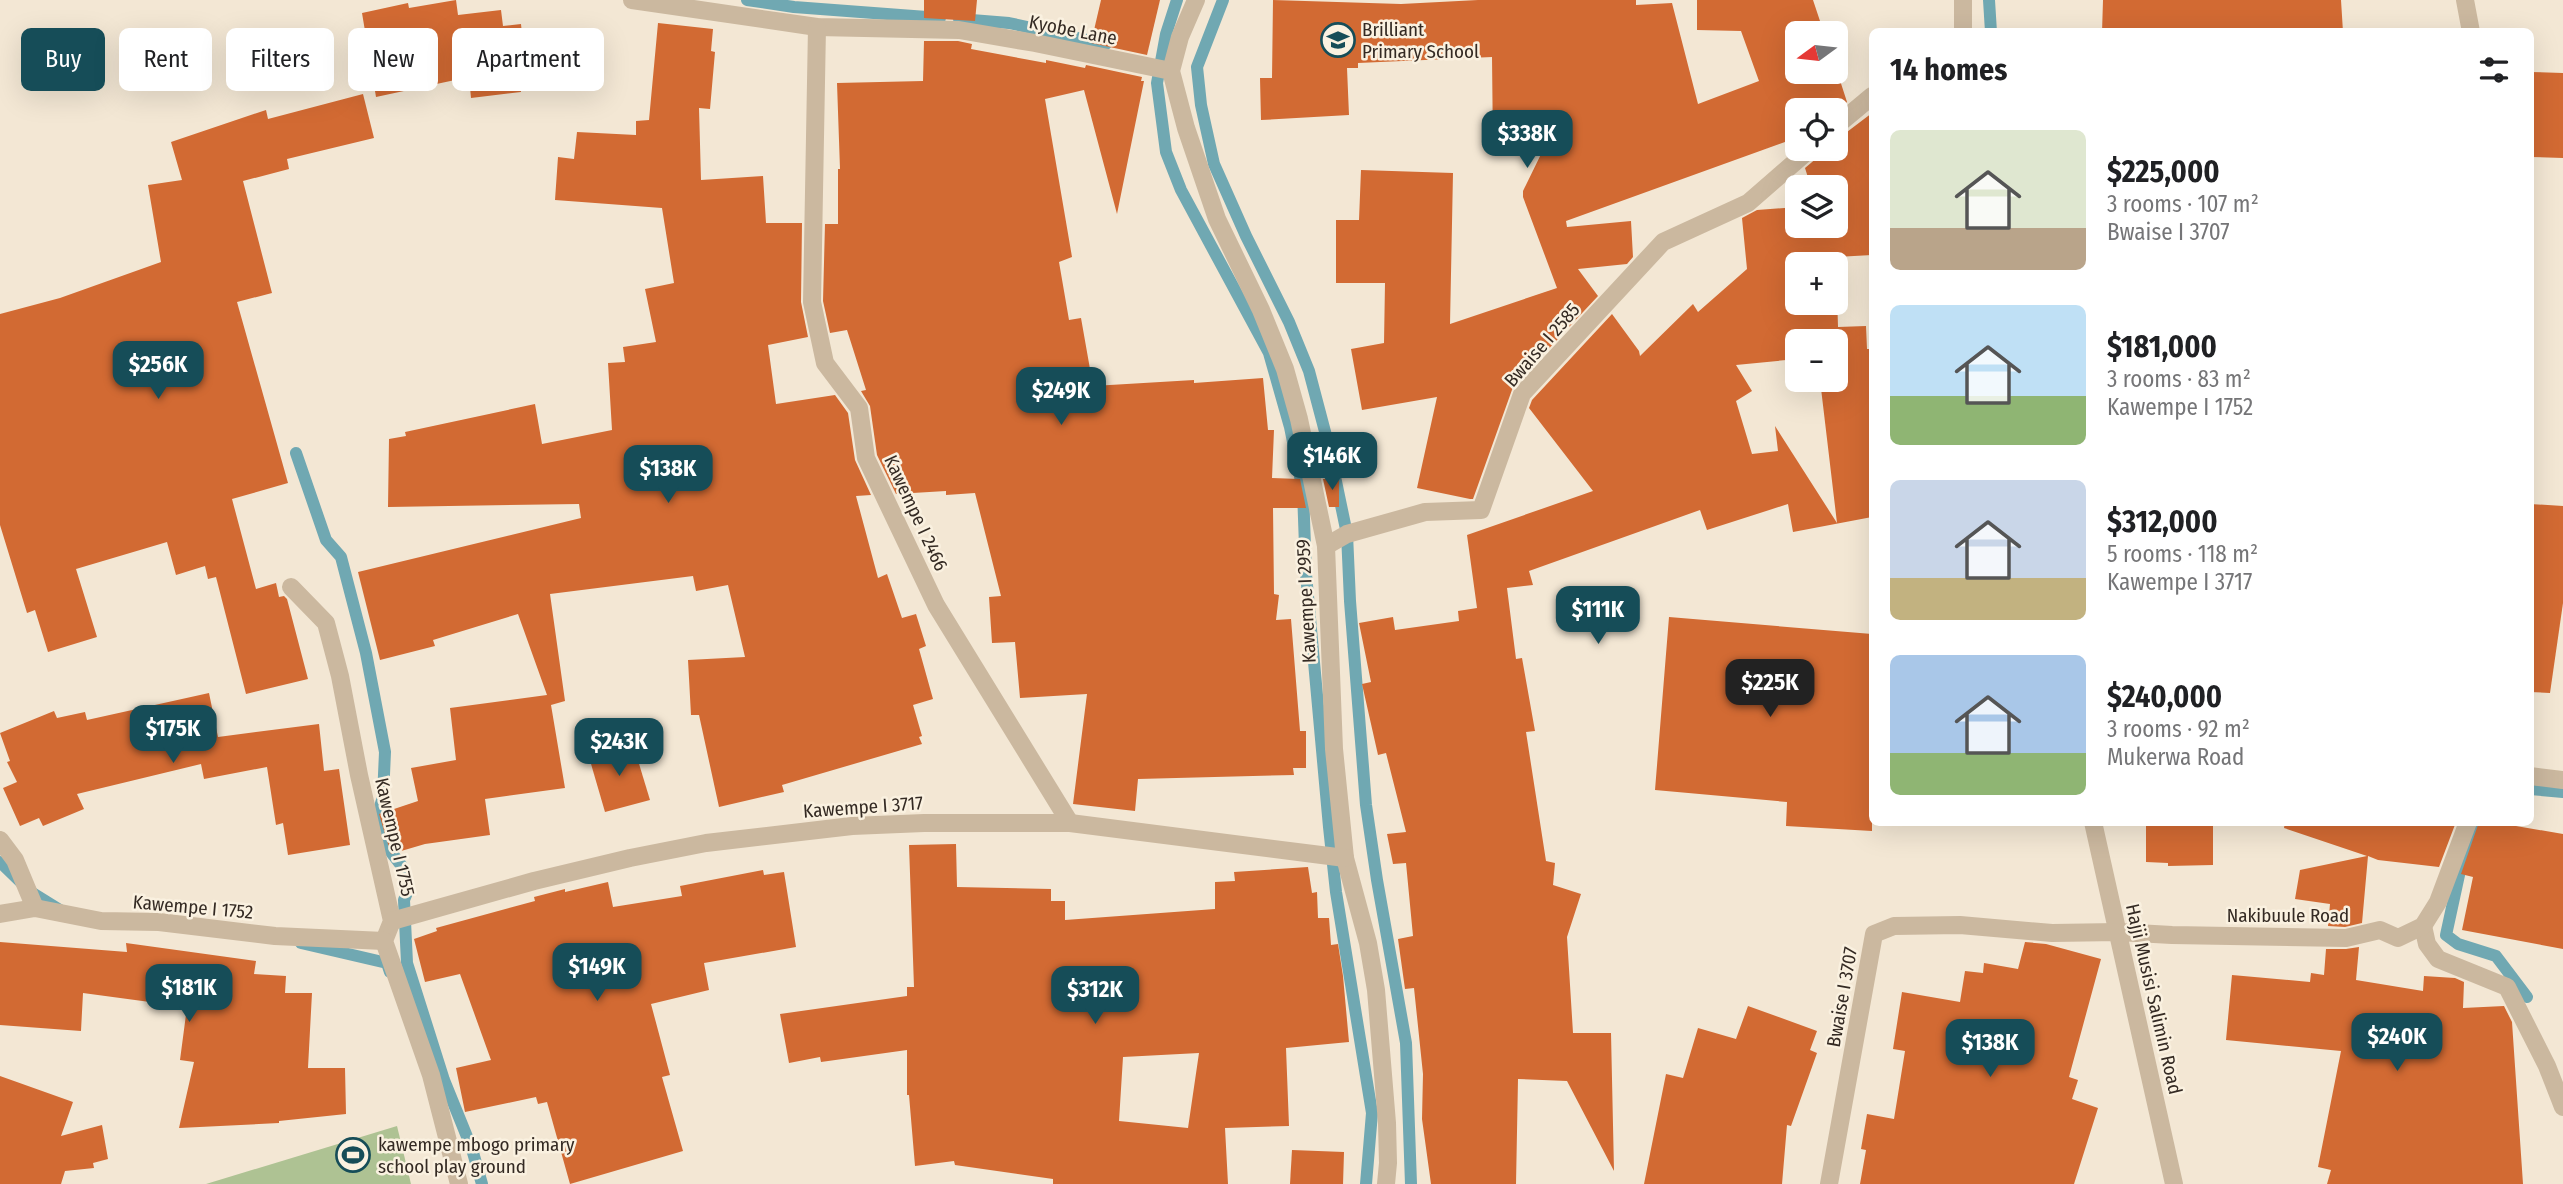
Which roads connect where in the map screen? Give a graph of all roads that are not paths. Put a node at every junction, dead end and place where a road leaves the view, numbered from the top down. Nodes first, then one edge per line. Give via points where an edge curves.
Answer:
1 (632, 0) edge
2 (1196, 0) edge
3 (1963, 0) edge
4 (2465, 0) edge
5 (817, 27) junction
6 (1963, 28) edge
7 (2470, 28) edge
8 (1171, 71) junction
9 (1869, 98) edge
10 (1848, 116) edge
11 (1796, 161) edge
12 (1326, 546) junction
13 (292, 587) dead end
14 (2534, 776) edge
15 (2563, 780) edge
16 (1070, 823) junction
17 (2094, 826) edge
18 (2466, 826) edge
19 (0, 840) edge
20 (1345, 858) junction
21 (34, 908) junction
22 (0, 914) edge
23 (392, 921) junction
24 (2423, 926) junction
25 (2118, 932) junction
26 (384, 941) junction
27 (2563, 1107) edge
28 (459, 1184) edge
29 (1386, 1184) edge
30 (1829, 1184) edge
31 (2174, 1184) edge

1 - 5 street, Kyobe Lane
2 - 8 street, Kawempe I 2959
3 - 6 street
4 - 7 street
5 - 8 street, Kyobe Lane via 959,30
5 - 16 street, Kawempe I 2466 via 812,302 825,363 859,408 866,458 936,605
8 - 12 street, Kawempe I 2959 via 1217,219 1285,369
9 - 10 street
11 - 12 street, Bwaise I 2585 via 1748,203 1663,242 1522,394 1481,510 1425,512 1347,534
12 - 20 street, Kawempe I 2959 via 1334,749
13 - 23 street, Kawempe I 1755 via 326,623
14 - 15 street
16 - 20 street, Kawempe I 3717
16 - 23 street, Kawempe I 3717 via 852,826 706,843 534,881
17 - 25 street, Hajji Musisi Salimin Road
18 - 24 street via 2438,902
19 - 21 street via 15,860
20 - 29 street, Kawempe I 2959 via 1376,990 1387,1123
21 - 22 street, Kawempe I 1752
21 - 26 street, Kawempe I 1752 via 101,921
23 - 26 street, Kawempe I 1755
24 - 25 street, Nakibuule Road via 2398,938 2380,930 2346,938
24 - 27 street via 2427,944 2438,959 2507,987
25 - 30 street, Bwaise I 3707 via 2052,933 1960,925 1894,926 1874,934
25 - 31 street, Hajji Musisi Salimin Road
26 - 28 street via 431,1075

